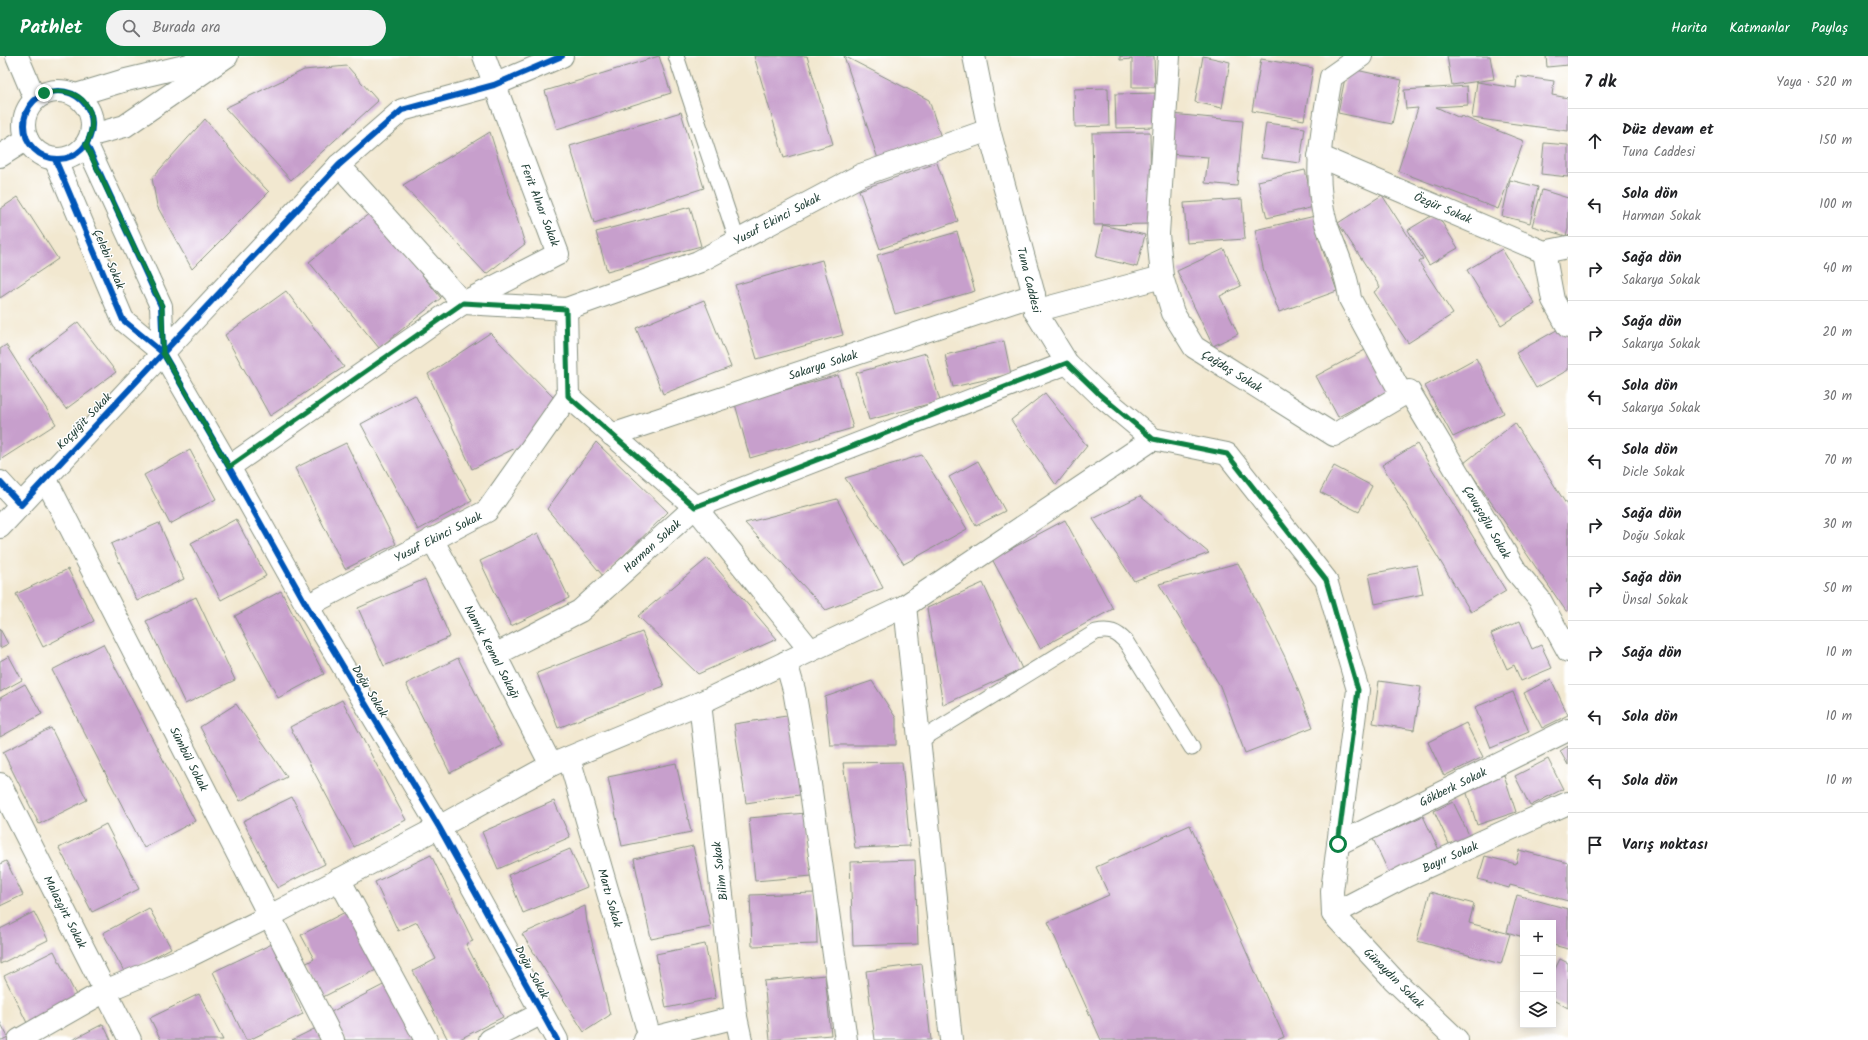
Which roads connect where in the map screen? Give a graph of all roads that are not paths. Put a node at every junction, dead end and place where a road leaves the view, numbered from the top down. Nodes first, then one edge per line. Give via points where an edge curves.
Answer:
1 (17, 56) edge
2 (227, 56) edge
3 (484, 56) edge
4 (562, 56) edge
5 (676, 56) edge
6 (974, 56) edge
7 (1169, 56) edge
8 (1361, 56) edge
9 (494, 85) junction
10 (76, 95) junction
11 (35, 99) junction
12 (989, 130) junction
13 (27, 139) junction
14 (89, 140) junction
15 (0, 156) edge
16 (1319, 156) junction
17 (55, 159) junction
18 (339, 165) junction
19 (737, 240) junction
20 (1568, 247) edge
21 (1544, 252) junction
22 (1162, 277) junction
23 (463, 303) junction
24 (1034, 303) junction
25 (566, 309) junction
26 (1568, 327) edge
27 (163, 353) junction
28 (1067, 363) junction
29 (1406, 393) junction
30 (568, 396) junction
31 (612, 435) junction
32 (1153, 439) junction
33 (229, 467) junction
34 (45, 478) junction
35 (0, 482) edge
36 (21, 505) junction
37 (695, 507) junction
38 (0, 527) edge
39 (432, 539) junction
40 (307, 606) junction
41 (905, 606) junction
42 (810, 650) junction
43 (1568, 651) edge
44 (495, 655) junction
45 (786, 662) junction
46 (700, 703) junction
47 (1568, 730) edge
48 (919, 741) junction
49 (1192, 748) dead end
50 (560, 762) junction
51 (0, 784) edge
52 (1568, 803) edge
53 (439, 827) junction
54 (1338, 844) junction
55 (340, 879) junction
56 (1333, 914) junction
57 (270, 916) junction
58 (105, 991) junction
59 (542, 1013) junction
60 (736, 1017) junction
61 (648, 1039) edge
62 (19, 1040) edge
63 (130, 1040) edge
64 (332, 1040) edge
65 (426, 1040) edge
66 (490, 1040) edge
67 (557, 1040) edge
68 (741, 1040) edge
69 (846, 1040) edge
70 (951, 1040) edge
71 (1457, 1040) edge

1 - 11 street
2 - 10 street
2 - 14 street via 125,126
3 - 9 street, Ferit Alnar Sokak
4 - 9 street, Koçyiğit Sokak
5 - 19 lane
6 - 12 street, Tuna Caddesi
7 - 22 street, Çağdaş Sokak via 1158,234
8 - 16 street via 1330,77
9 - 18 street, Koçyiğit Sokak via 402,110
9 - 23 street, Ferit Alnar Sokak via 558,254
10 - 11 street via 55,90
10 - 14 street via 85,102 90,111 93,123
11 - 13 street via 24,118
12 - 19 street, Yusuf Ekinci Sokak via 861,175
12 - 24 street, Tuna Caddesi
13 - 15 street
13 - 17 street via 34,149 44,156
14 - 17 street via 78,154
14 - 27 street via 162,306
16 - 21 street, Özgür Sokak
16 - 29 street via 1320,187 1326,222 1348,284 1350,299
17 - 27 street, Çelebi Sokak via 123,320
18 - 23 street
18 - 27 street, Koçyiğit Sokak
19 - 25 street, Yusuf Ekinci Sokak via 698,262
20 - 21 street
21 - 26 street via 1553,300
22 - 24 street, Sakarya Sokak
22 - 29 street, Çağdaş Sokak via 1173,313 1194,347 1334,435
23 - 25 street
23 - 33 street
24 - 28 street, Tuna Caddesi
24 - 31 street, Sakarya Sokak
25 - 30 street
27 - 33 street, Doğu Sokak
27 - 34 street, Koçyiğit Sokak
28 - 32 street, Tuna Caddesi via 1099,394
28 - 37 street, Harman Sokak
29 - 43 street, Çavuşoğlu Sokak via 1516,571 1540,600
30 - 31 street
30 - 39 street, Yusuf Ekinci Sokak via 487,511
31 - 37 street
32 - 41 street
32 - 54 street, Tuna Caddesi via 1227,454 1326,580 1358,690
33 - 40 street, Doğu Sokak
34 - 36 street, Koçyiğit Sokak
34 - 57 street, Sümbül Sokak
35 - 36 street
36 - 38 street, Koçyiğit Sokak
37 - 42 street
37 - 44 street, Harman Sokak via 580,611
39 - 40 street, Yusuf Ekinci Sokak
39 - 44 street, Namık Kemal Sokağı
40 - 53 street, Doğu Sokak
41 - 42 street
41 - 48 street
42 - 45 street
44 - 50 street, Namık Kemal Sokağı
45 - 46 street
45 - 69 street via 794,690 808,770
46 - 50 street
46 - 60 street, Bilim Sokak
47 - 54 street, Gökberk Sokak
48 - 49 lane via 1096,632 1104,630 1119,635 1126,642
48 - 70 street
50 - 53 street
50 - 61 street, Martı Sokak
51 - 58 street, Malazgirt Sokak
52 - 56 street, Bayır Sokak via 1406,876
53 - 55 street
53 - 59 street, Doğu Sokak
54 - 56 street, Tuna Caddesi via 1332,891
55 - 57 street
55 - 65 street
56 - 71 street, Günaydın Sokak via 1394,980
57 - 58 street via 191,955
57 - 64 street, Sümbül Sokak
58 - 62 street
58 - 63 street, Malazgirt Sokak
59 - 66 street
59 - 67 street, Doğu Sokak
60 - 61 street
60 - 68 street, Bilim Sokak

